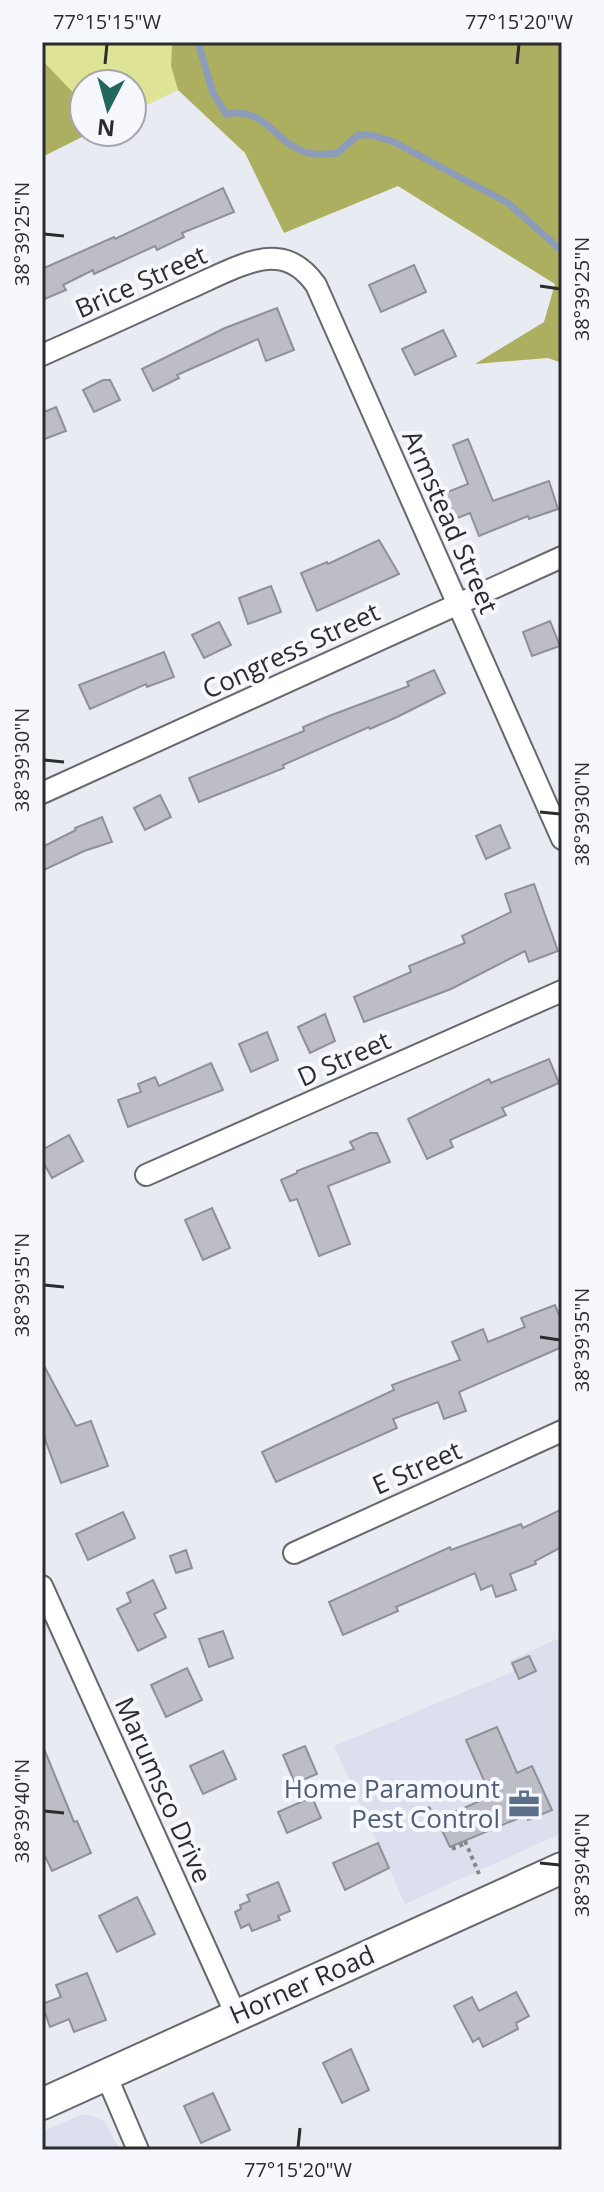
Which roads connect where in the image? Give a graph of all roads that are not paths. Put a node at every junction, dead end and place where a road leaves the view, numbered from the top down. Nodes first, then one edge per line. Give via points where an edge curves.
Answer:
1 (263, 259) joint
2 (42, 355) edge
3 (562, 557) edge
4 (458, 603) junction
5 (42, 793) edge
6 (562, 839) edge
7 (562, 991) edge
8 (146, 1175) dead end
9 (562, 1431) edge
10 (294, 1553) dead end
11 (42, 1586) edge
12 (562, 1868) edge
13 (236, 2015) junction
14 (106, 2075) junction
15 (42, 2104) edge
16 (138, 2150) edge

1 - 2 street, Brice Street
1 - 4 street, Armstead Street via 292,262 316,285
3 - 4 street, Congress Street
4 - 5 street, Congress Street
4 - 6 street, Armstead Street
7 - 8 street, D Street
9 - 10 street, E Street
11 - 13 street, Marumsco Drive
12 - 13 main road, Horner Road
13 - 14 main road, Horner Road
14 - 15 main road, Horner Road
14 - 16 street

